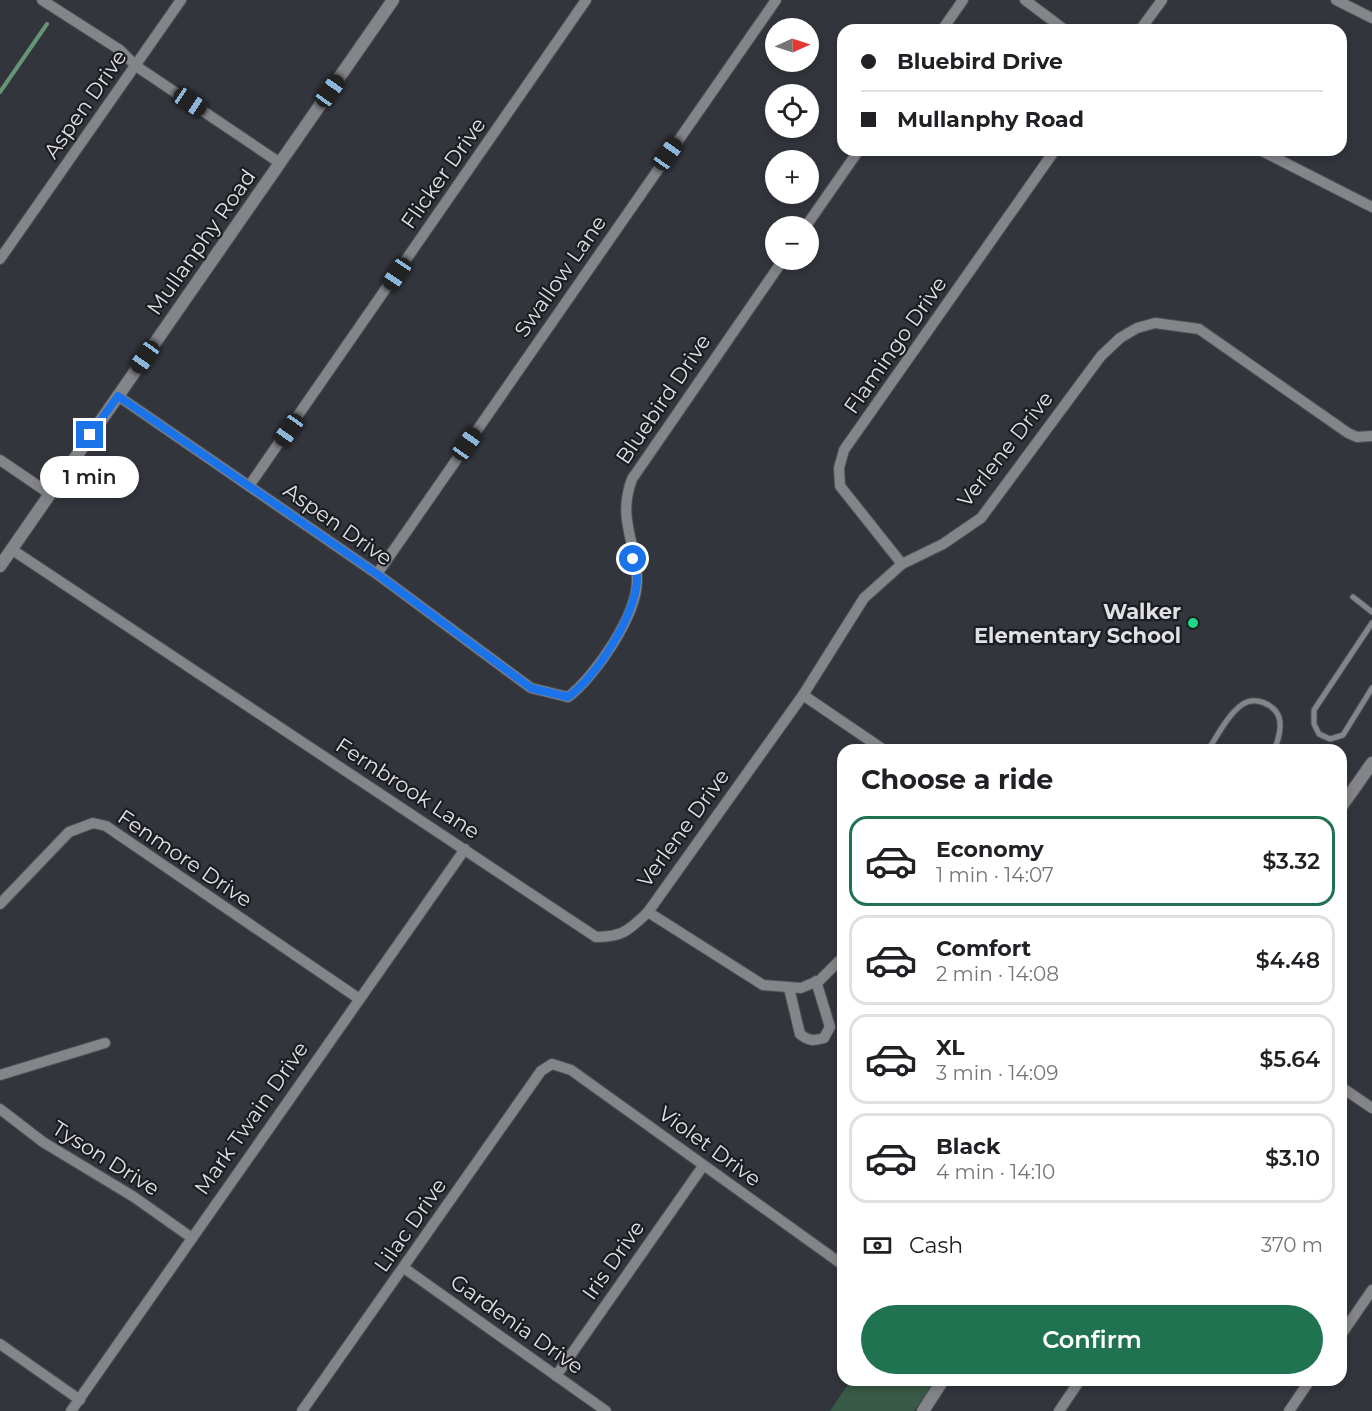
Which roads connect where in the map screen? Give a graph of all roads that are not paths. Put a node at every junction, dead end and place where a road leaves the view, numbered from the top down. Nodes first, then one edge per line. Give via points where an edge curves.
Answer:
1 (42, 0) edge
2 (181, 0) edge
3 (393, 0) edge
4 (586, 0) edge
5 (776, 0) edge
6 (963, 0) edge
7 (1025, 0) edge
8 (1162, 0) edge
9 (1336, 0) edge
10 (1372, 18) edge
11 (946, 24) edge
12 (1057, 24) edge
13 (1144, 24) edge
14 (136, 66) junction
15 (855, 156) edge
16 (1051, 156) edge
17 (1272, 156) edge
18 (280, 163) junction
19 (1372, 207) edge
20 (813, 216) edge
21 (0, 259) edge
22 (776, 270) edge
23 (118, 396) junction
24 (1372, 436) edge
25 (0, 460) edge
26 (249, 486) junction
27 (50, 494) junction
28 (11, 549) junction
29 (902, 564) junction
30 (0, 566) edge
31 (377, 574) junction
32 (1353, 597) dead end
33 (1372, 612) edge
34 (1372, 623) edge
35 (1372, 688) edge
36 (803, 695) junction
37 (568, 697) joint
38 (875, 744) edge
39 (1212, 744) edge
40 (1276, 744) edge
41 (1372, 763) edge
42 (1347, 798) edge
43 (465, 849) junction
44 (0, 904) edge
45 (648, 912) junction
46 (837, 965) edge
47 (816, 981) junction
48 (789, 988) junction
49 (358, 999) junction
50 (105, 1043) dead end
51 (552, 1064) joint
52 (0, 1075) edge
53 (1347, 1091) edge
54 (1372, 1108) edge
55 (0, 1109) edge
56 (703, 1166) junction
57 (192, 1238) junction
58 (837, 1261) edge
59 (404, 1268) junction
60 (1372, 1290) edge
61 (1347, 1326) edge
62 (0, 1344) edge
63 (556, 1376) junction
64 (939, 1386) edge
65 (1076, 1386) edge
66 (1306, 1386) edge
67 (80, 1400) junction
68 (72, 1411) edge
69 (302, 1411) edge
70 (606, 1411) edge
71 (923, 1411) edge
72 (1059, 1411) edge
73 (1289, 1411) edge

1 - 14 street via 120,50
2 - 14 street, Aspen Drive
3 - 18 street, Mullanphy Road
4 - 26 street, Flicker Drive
5 - 31 street, Swallow Lane
6 - 11 street
7 - 12 street
8 - 13 street
9 - 10 street
14 - 18 street
14 - 21 street, Aspen Drive
15 - 20 street
16 - 29 street, Flamingo Drive via 844,450 840,486
17 - 19 street
18 - 23 street, Mullanphy Road
22 - 37 street, Bluebird Drive via 632,479 625,497 625,519 637,579 629,615 594,670
23 - 26 street, Aspen Drive
23 - 27 street, Mullanphy Road
24 - 29 street, Verlene Drive via 1348,433 1199,329 1155,323 1120,338 1101,356 981,518 943,544
25 - 27 street
26 - 31 street, Aspen Drive
27 - 28 street, Mullanphy Road
28 - 30 street, Mullanphy Road
28 - 43 street, Fernbrook Lane
29 - 36 street, Verlene Drive via 864,598
31 - 37 street, Aspen Drive via 531,688
32 - 33 lane
34 - 35 lane via 1314,710 1319,734 1330,739 1342,735
36 - 38 street
36 - 45 street, Verlene Drive
39 - 40 lane via 1238,709 1254,701 1272,708 1279,717
41 - 42 street
43 - 45 street, Fernbrook Lane via 596,937 627,932
43 - 49 street, Mark Twain Drive
44 - 49 street, Fenmore Drive via 69,832 93,823 106,826
45 - 48 street via 763,985
46 - 47 street
47 - 48 street via 801,988
47 - 48 street via 830,1027 824,1038 817,1040 800,1034
49 - 57 street, Mark Twain Drive
50 - 52 street
51 - 56 street, Violet Drive via 571,1070
51 - 59 street, Lilac Drive via 541,1071
53 - 54 street
55 - 57 street, Tyson Drive via 43,1142 134,1197
56 - 58 street, Violet Drive
56 - 63 street, Iris Drive
57 - 67 street, Mark Twain Drive
59 - 63 street, Gardenia Drive
59 - 69 street, Lilac Drive
60 - 61 street
62 - 67 street
63 - 70 street, Gardenia Drive
64 - 71 street
65 - 72 street
66 - 73 street
67 - 68 street, Mark Twain Drive

